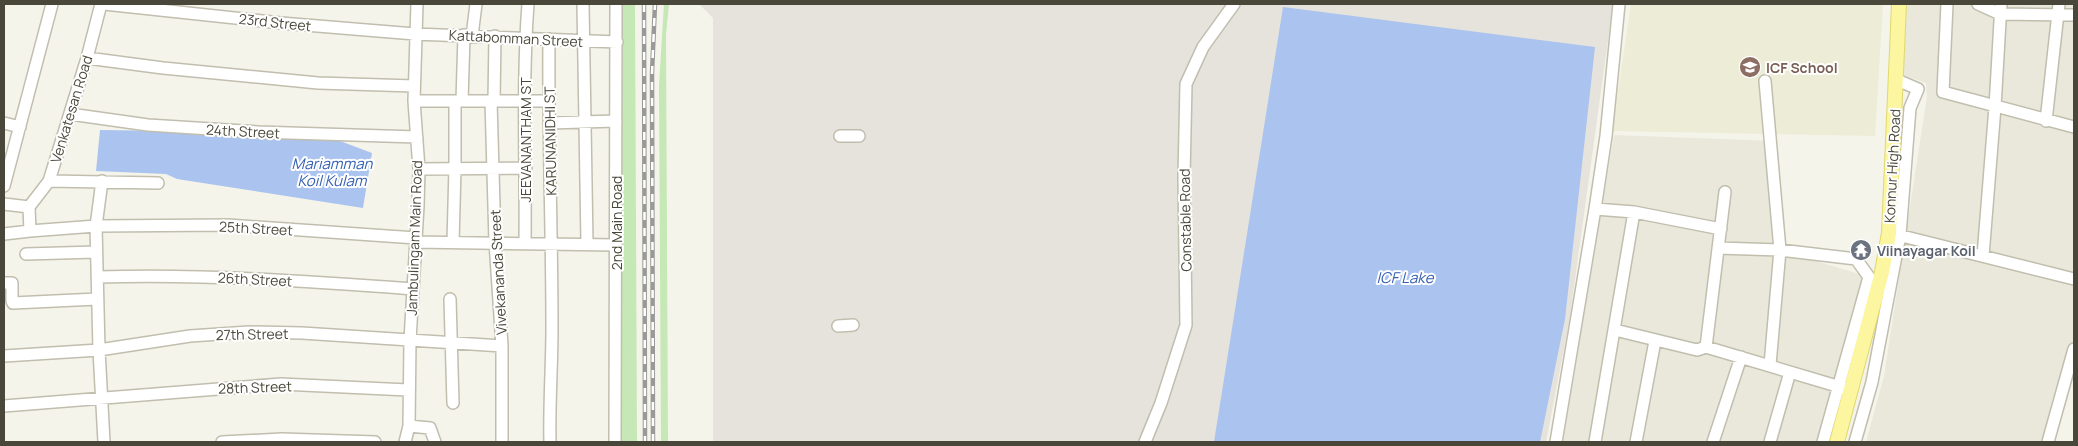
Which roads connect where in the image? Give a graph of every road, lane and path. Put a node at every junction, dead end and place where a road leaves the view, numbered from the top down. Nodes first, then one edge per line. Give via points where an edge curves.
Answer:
1 (52, 4) edge
2 (102, 4) edge
3 (417, 4) edge
4 (476, 4) edge
5 (528, 4) edge
6 (583, 4) edge
7 (616, 4) edge
8 (1234, 4) edge
9 (1619, 4) edge
10 (1891, 4) edge
11 (1900, 4) edge
12 (1947, 4) edge
13 (1978, 4) edge
14 (2000, 9) edge
15 (2059, 9) edge
16 (2074, 15) edge
17 (415, 34) junction
18 (468, 36) junction
19 (495, 36) junction
20 (525, 38) junction
21 (549, 39) junction
22 (584, 41) junction
23 (616, 42) junction
24 (87, 58) junction
25 (1897, 80) junction
26 (1764, 82) dead end
27 (414, 86) junction
28 (414, 101) junction
29 (458, 101) junction
30 (492, 101) junction
31 (524, 101) junction
32 (549, 101) junction
33 (1995, 107) junction
34 (70, 114) junction
35 (584, 121) junction
36 (616, 121) junction
37 (2046, 121) junction
38 (4, 123) edge
39 (549, 123) junction
40 (20, 127) junction
41 (2074, 127) edge
42 (840, 136) dead end
43 (859, 136) dead end
44 (417, 137) junction
45 (456, 168) junction
46 (494, 168) junction
47 (526, 168) junction
48 (419, 169) junction
49 (50, 181) junction
50 (102, 181) junction
51 (158, 183) dead end
52 (4, 186) edge
53 (1725, 192) dead end
54 (4, 204) edge
55 (29, 207) junction
56 (1595, 209) junction
57 (1634, 212) junction
58 (96, 226) junction
59 (1721, 229) junction
60 (30, 231) junction
61 (4, 234) edge
62 (1895, 234) junction
63 (416, 240) junction
64 (453, 242) junction
65 (495, 242) junction
66 (525, 242) junction
67 (551, 244) junction
68 (587, 244) junction
69 (616, 245) junction
70 (1718, 249) junction
71 (1780, 250) junction
72 (96, 252) junction
73 (26, 254) dead end
74 (1983, 256) junction
75 (98, 277) junction
76 (2074, 279) edge
77 (4, 283) edge
78 (412, 289) junction
79 (97, 299) junction
80 (450, 299) dead end
81 (853, 325) dead end
82 (838, 326) dead end
83 (1615, 330) junction
84 (410, 340) junction
85 (1655, 341) junction
86 (450, 343) junction
87 (502, 346) junction
88 (1706, 347) junction
89 (2074, 349) edge
90 (99, 350) junction
91 (4, 356) edge
92 (1741, 357) junction
93 (1770, 365) junction
94 (1790, 372) junction
95 (1845, 388) junction
96 (408, 390) junction
97 (102, 399) junction
98 (453, 403) dead end
99 (4, 406) edge
100 (409, 426) junction
101 (104, 442) edge
102 (222, 442) edge
103 (375, 442) edge
104 (406, 442) edge
105 (435, 442) edge
106 (502, 442) edge
107 (550, 442) edge
108 (615, 442) edge
109 (1144, 442) edge
110 (1556, 442) edge
111 (1595, 442) edge
112 (1636, 442) edge
113 (1713, 442) edge
114 (1770, 442) edge
115 (1822, 442) edge
116 (1830, 442) edge
117 (1837, 442) edge
118 (1854, 442) edge
119 (2048, 442) edge

1 - 40 street
2 - 17 street, 23rd Street
2 - 24 street, Venkatesan Road
3 - 17 street, Jambulingam Main Road
4 - 18 street
5 - 20 street, JEEVANANTHAM ST
6 - 22 street
7 - 23 street, 2nd Main Road
8 - 109 street, Constable Road via 1204,47 1186,84 1186,326 1161,403
9 - 56 street
10 - 95 main road via 1888,122 1878,255
11 - 25 main road, Konnur High Road
12 - 33 street via 1943,92
13 - 14 street
14 - 15 street
14 - 33 street
15 - 16 street
15 - 37 street
17 - 18 street, Kattabomman Street
17 - 27 street, Jambulingam Main Road
18 - 19 street, Kattabomman Street
18 - 29 street
19 - 20 street, Kattabomman Street
19 - 30 street, Vivekananda Street
20 - 21 street, Kattabomman Street
20 - 31 street, JEEVANANTHAM ST
21 - 22 street, Kattabomman Street
21 - 32 street, KARUNANIDHI ST
22 - 23 street, Kattabomman Street
22 - 35 street
23 - 36 street, 2nd Main Road
24 - 27 street via 318,83
24 - 34 street, Venkatesan Road
25 - 62 main road, Konnur High Road
25 - 62 street via 1918,90 1910,108
26 - 71 street
27 - 28 street, Jambulingam Main Road
28 - 29 street
28 - 44 street, Jambulingam Main Road
29 - 30 street
29 - 45 street
30 - 31 street
30 - 46 street, Vivekananda Street
31 - 32 street
31 - 47 street, JEEVANANTHAM ST
32 - 39 street, KARUNANIDHI ST
33 - 37 street
33 - 74 street
34 - 44 street, 24th Street via 157,126
34 - 49 street, Venkatesan Road
35 - 36 street
35 - 39 street
35 - 68 street
36 - 69 street, 2nd Main Road
37 - 41 street
38 - 40 street
39 - 67 street, KARUNANIDHI ST
40 - 52 street
42 - 43 street
44 - 48 street, Jambulingam Main Road
45 - 46 street
45 - 48 street
45 - 64 street
46 - 47 street
46 - 65 street, Vivekananda Street
47 - 66 street, JEEVANANTHAM ST
48 - 63 street, Jambulingam Main Road
49 - 50 street
49 - 55 street, Venkatesan Road
50 - 51 street
50 - 58 street
53 - 59 street
54 - 55 street
55 - 60 street
56 - 57 street
56 - 110 street
57 - 59 street
57 - 83 street
58 - 60 street, 25th Street
58 - 63 street, 25th Street via 228,225
58 - 72 street
59 - 70 street
60 - 61 street, 25th Street
62 - 74 street
62 - 95 main road, Konnur High Road
62 - 118 street via 1872,382
63 - 64 street, 25th Street
63 - 78 street, Jambulingam Main Road
64 - 65 street, 25th Street
65 - 66 street, 25th Street
65 - 87 street, Vivekananda Street
66 - 67 street, 25th Street
67 - 68 street, 25th Street
67 - 107 street, KARUNANIDHI ST
68 - 69 street, 25th Street
69 - 108 street, 2nd Main Road
70 - 71 street
70 - 88 street
71 - 93 street
71 - 95 street via 1856,260 1869,277
72 - 73 street
72 - 75 street
74 - 76 street
75 - 78 street, 26th Street via 238,278
75 - 79 street
77 - 79 street via 12,283 13,303
78 - 84 street, Jambulingam Main Road
79 - 90 street
80 - 86 street
81 - 82 street
83 - 85 street
83 - 111 street
84 - 86 street, 27th Street
84 - 90 street, 27th Street via 249,332 190,336
84 - 96 street, Jambulingam Main Road
85 - 88 street via 1697,350
85 - 112 street
86 - 87 street, 27th Street
86 - 98 street
87 - 106 street, Vivekananda Street
88 - 92 street
89 - 119 street
90 - 91 street, 27th Street
90 - 97 street
92 - 93 street
92 - 113 street
93 - 94 street
94 - 95 street
94 - 114 street
95 - 115 street
95 - 116 main road
95 - 117 main road, Konnur High Road
96 - 97 street, 28th Street via 281,384
96 - 100 street, Jambulingam Main Road
97 - 99 street, 28th Street
97 - 101 street
100 - 104 street, Jambulingam Main Road
100 - 105 street via 430,428
102 - 103 street via 282,439

